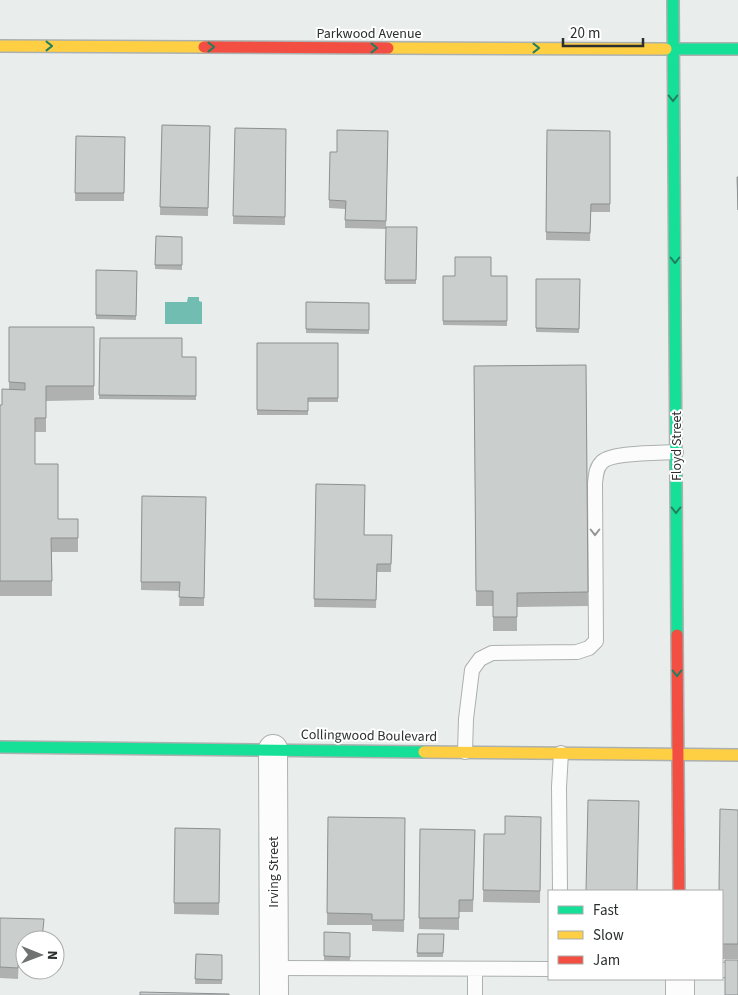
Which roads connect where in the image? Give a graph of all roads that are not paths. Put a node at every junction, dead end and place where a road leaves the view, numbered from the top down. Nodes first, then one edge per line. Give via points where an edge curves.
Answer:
1 (672, 0) edge
2 (0, 46) edge
3 (673, 49) junction
4 (738, 50) edge
5 (676, 452) junction
6 (0, 747) edge
7 (272, 749) junction
8 (465, 752) junction
9 (561, 753) junction
10 (678, 754) junction
11 (738, 755) edge
12 (560, 890) edge
13 (679, 890) edge
14 (274, 968) junction
15 (475, 968) junction
16 (548, 969) edge
17 (723, 970) edge
18 (738, 970) edge
19 (680, 980) edge
20 (274, 995) edge
21 (475, 995) edge
22 (680, 995) edge

1 - 3 street, Floyd Street
2 -> 3 street, Parkwood Avenue
3 - 4 street, Parkwood Avenue
3 -> 5 street, Floyd Street
5 -> 8 lane via 615,456 604,460 596,470 596,640 589,648 577,652 492,653 480,658 472,670
5 -> 10 street, Floyd Street
6 - 7 street, Collingwood Boulevard
7 - 8 street, Collingwood Boulevard
7 - 14 street, Irving Street
8 - 9 street, Collingwood Boulevard
9 - 10 street, Collingwood Boulevard
9 - 12 lane
10 - 11 street, Collingwood Boulevard
10 - 13 street, Floyd Street
14 - 15 lane
14 - 20 street, Irving Street
15 - 16 lane
15 - 21 lane
17 - 18 lane
19 - 22 street

